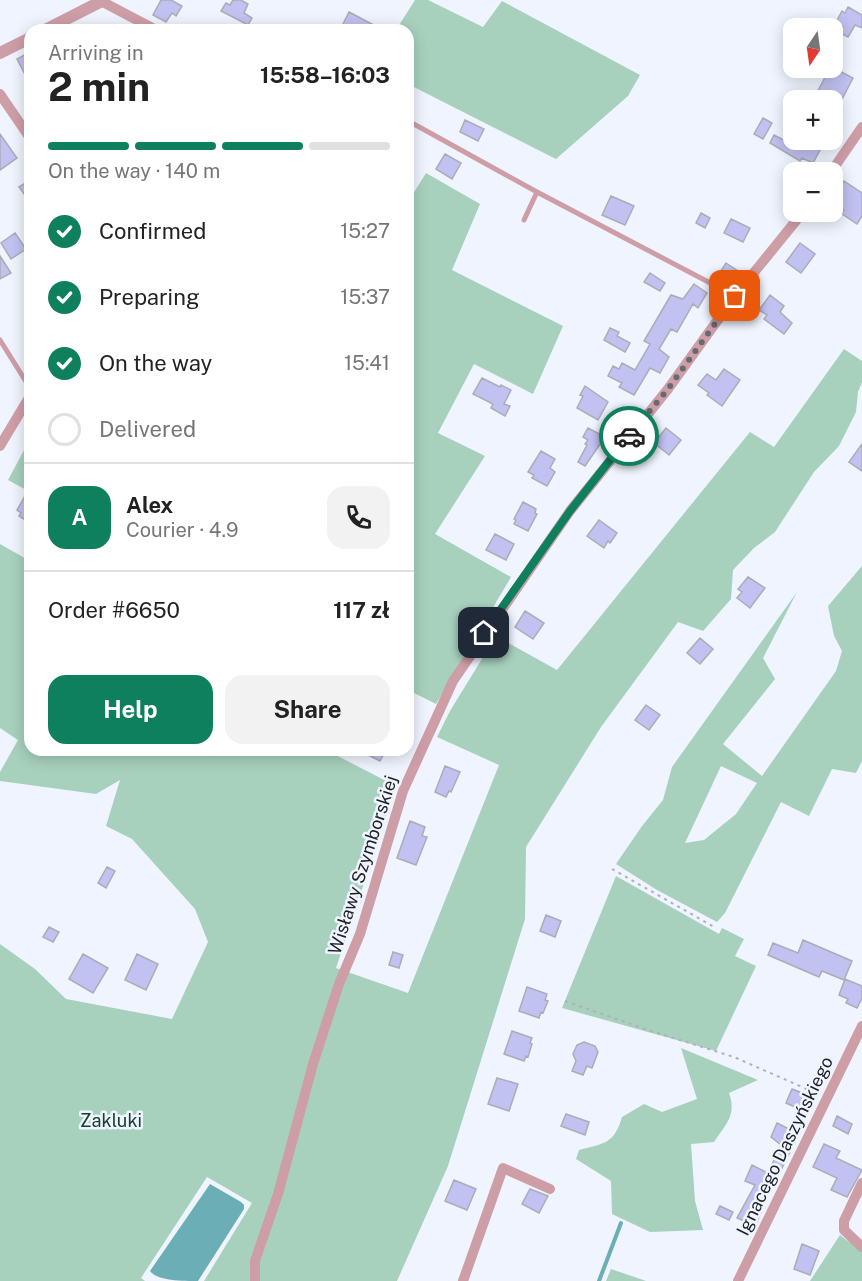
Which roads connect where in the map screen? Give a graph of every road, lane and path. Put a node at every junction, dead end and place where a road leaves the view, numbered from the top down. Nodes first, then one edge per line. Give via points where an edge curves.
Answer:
1 (103, 1) edge
2 (57, 24) edge
3 (145, 24) edge
4 (24, 41) edge
5 (0, 53) edge
6 (0, 94) edge
7 (414, 124) edge
8 (862, 127) edge
9 (24, 129) edge
10 (838, 162) edge
11 (537, 192) junction
12 (524, 220) dead end
13 (795, 222) edge
14 (735, 296) junction
15 (0, 340) edge
16 (24, 378) edge
17 (24, 406) edge
18 (0, 446) edge
19 (612, 868) dead end
20 (716, 928) dead end
21 (566, 1001) dead end
22 (862, 1026) edge
23 (826, 1097) junction
24 (862, 1183) edge
25 (550, 1189) dead end
26 (862, 1247) edge
27 (740, 1280) edge
28 (255, 1281) edge
29 (462, 1281) edge

1 - 2 street
1 - 3 street
4 - 5 street
6 - 9 street
7 - 11 lane
8 - 10 street
11 - 12 lane
11 - 14 lane
13 - 14 street, Wisławy Szymborskiej
14 - 28 street, Wisławy Szymborskiej via 668,389 570,511 459,669 432,723 403,791 360,934 313,1064 278,1194 255,1261
15 - 16 lane
17 - 18 street
19 - 20 path
21 - 23 path via 734,1057
22 - 23 street, Ignacego Daszyńskiego
23 - 27 street, Ignacego Daszyńskiego
24 - 26 street via 844,1221 844,1230
25 - 29 street via 503,1168

